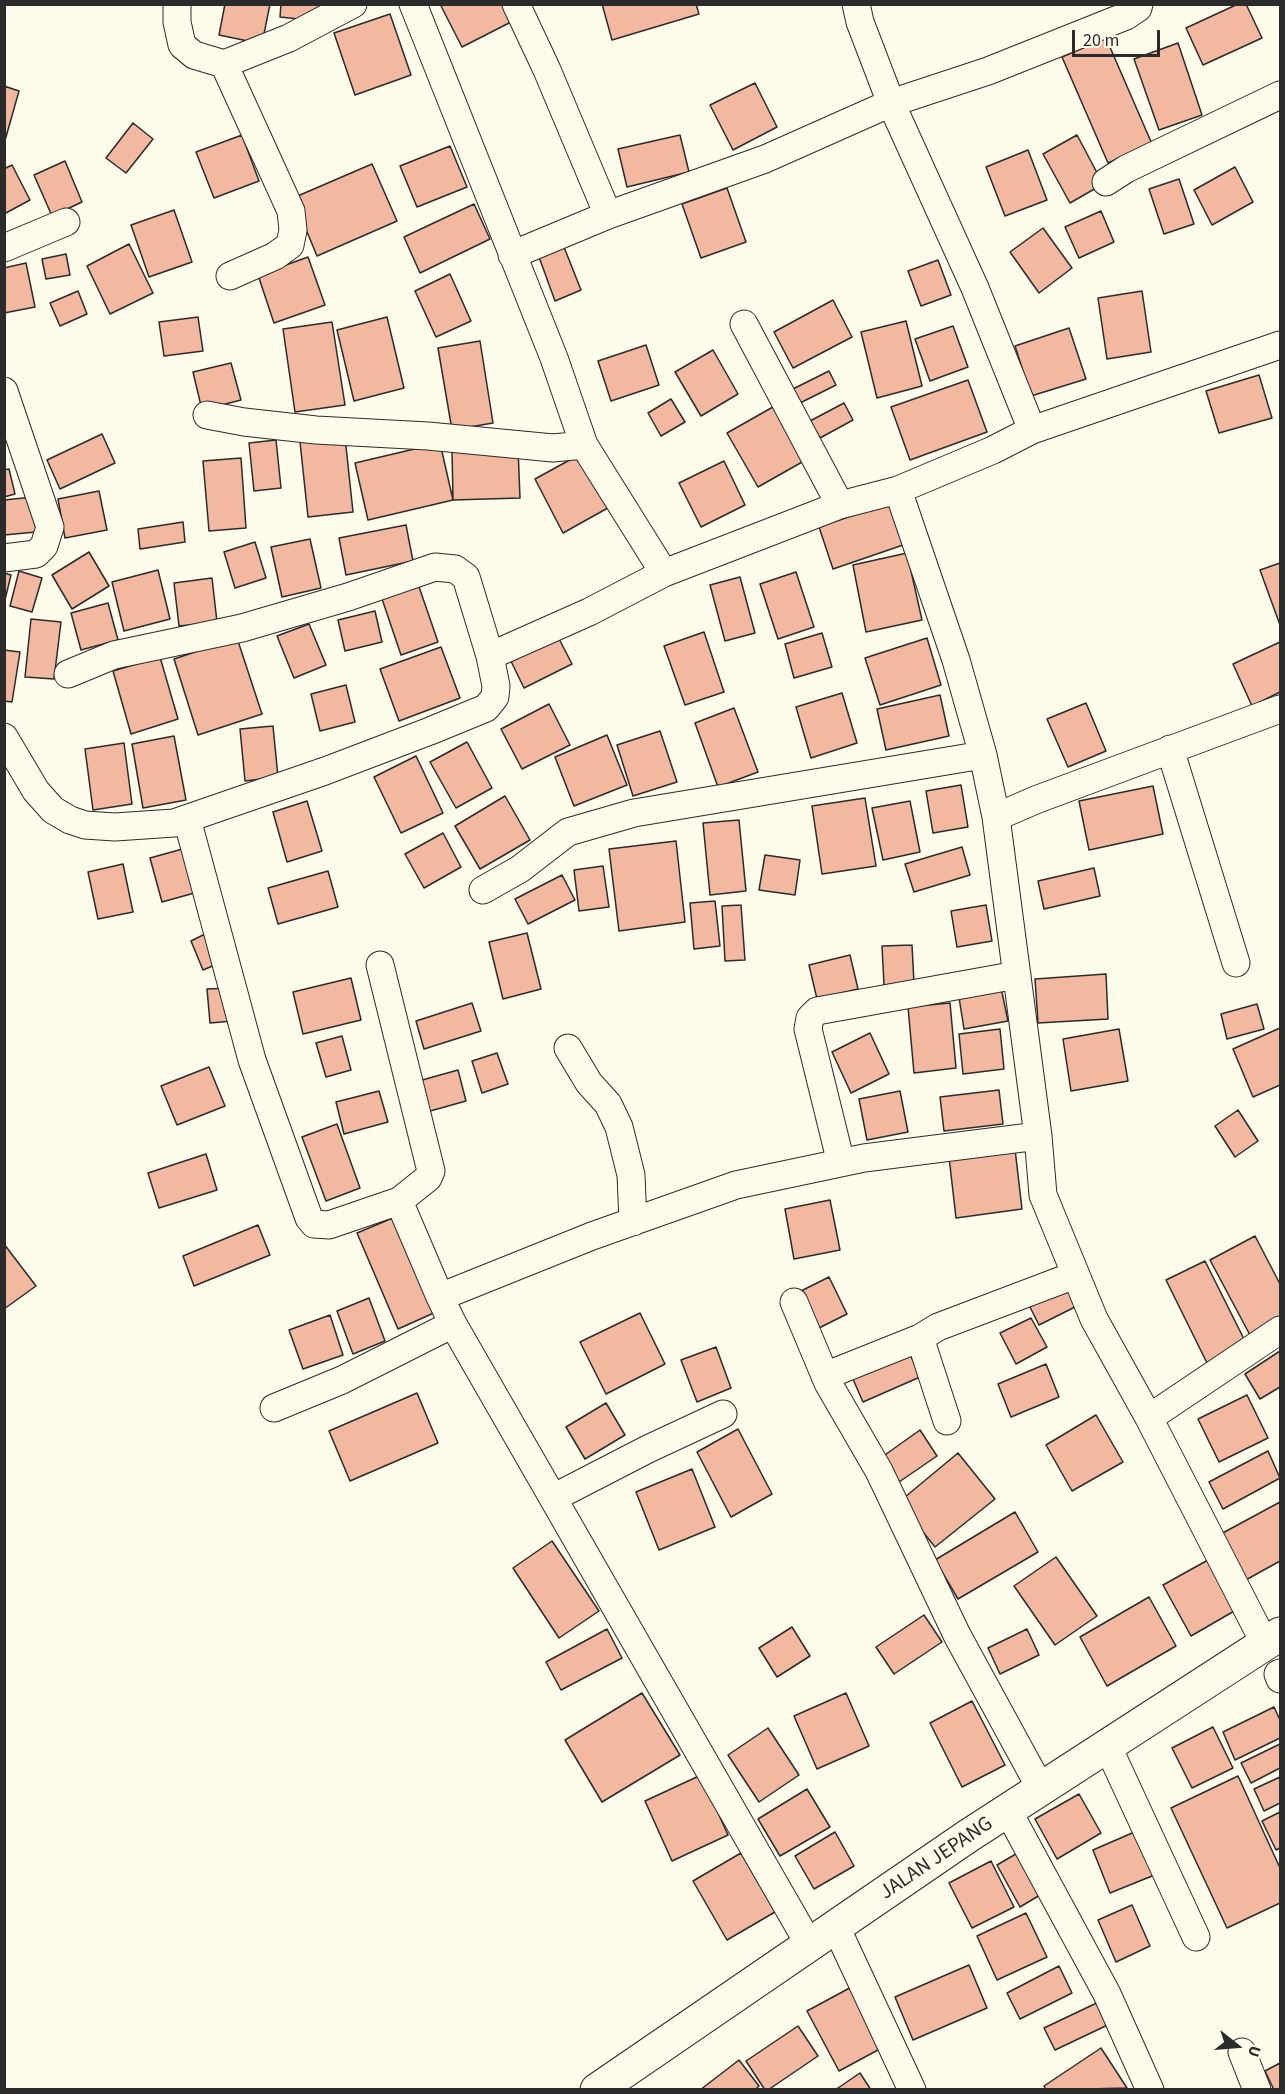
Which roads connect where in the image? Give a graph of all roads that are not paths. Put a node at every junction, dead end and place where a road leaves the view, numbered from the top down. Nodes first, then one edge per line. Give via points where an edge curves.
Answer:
1 (177, 4) edge
2 (353, 4) edge
3 (413, 4) edge
4 (516, 4) edge
5 (856, 4) edge
6 (1139, 4) edge
7 (224, 64) junction
8 (1281, 95) edge
9 (891, 103) junction
10 (1106, 182) dead end
11 (608, 214) junction
12 (66, 222) dead end
13 (4, 248) edge
14 (512, 255) junction
15 (230, 276) dead end
16 (744, 324) dead end
17 (1281, 345) edge
18 (4, 391) edge
19 (207, 415) dead end
20 (1032, 430) junction
21 (584, 445) junction
22 (898, 490) junction
23 (840, 506) junction
24 (4, 558) edge
25 (664, 573) junction
26 (489, 656) junction
27 (68, 674) dead end
28 (1281, 709) edge
29 (4, 737) edge
30 (1170, 749) junction
31 (984, 755) junction
32 (996, 817) junction
33 (187, 819) junction
34 (483, 890) dead end
35 (1236, 963) dead end
36 (380, 965) dead end
37 (1017, 975) junction
38 (568, 1048) dead end
39 (1038, 1136) junction
40 (841, 1163) junction
41 (399, 1201) junction
42 (633, 1222) junction
43 (1075, 1275) junction
44 (440, 1297) junction
45 (794, 1302) dead end
46 (453, 1324) junction
47 (1281, 1330) edge
48 (920, 1338) junction
49 (825, 1376) junction
50 (274, 1408) dead end
51 (723, 1414) dead end
52 (1149, 1418) junction
53 (947, 1421) dead end
54 (553, 1498) junction
55 (1273, 1639) edge
56 (1281, 1673) edge
57 (1281, 1679) edge
58 (1108, 1747) junction
59 (1041, 1789) junction
60 (1008, 1811) junction
61 (836, 1927) junction
62 (1196, 1937) dead end
63 (809, 1944) junction
64 (1242, 2052) dead end
65 (597, 2090) edge
66 (912, 2090) edge
67 (1150, 2090) edge
68 (1257, 2090) edge

1 - 7 street via 182,45 194,55
2 - 7 street via 289,38
3 - 14 street
4 - 11 street
5 - 9 street
6 - 9 street via 1126,16 988,71
7 - 15 street via 291,211 293,230 290,244 275,256
8 - 10 street
9 - 11 street via 765,159
9 - 20 street via 975,288
11 - 14 street
12 - 13 street
14 - 21 street
16 - 23 street
17 - 20 street
18 - 24 street via 50,527 44,546 36,554
19 - 21 street via 316,430 553,448
20 - 22 street
21 - 25 street
22 - 23 street
22 - 31 street
23 - 25 street
25 - 26 street via 589,612
26 - 27 street via 466,577 455,569 435,567 242,628 114,655
26 - 33 street via 496,686 495,697 486,708
28 - 30 street
29 - 33 street via 36,791 53,810 70,820 115,827
30 - 32 street
30 - 35 street
31 - 32 street
31 - 34 street via 634,813 568,832 520,869
32 - 37 street
33 - 41 street via 252,1060 309,1218 314,1224 328,1225
36 - 41 street via 432,1171
37 - 39 street
37 - 40 street via 817,1011 810,1018 808,1029
38 - 42 street via 589,1083 608,1104 619,1127 630,1175
39 - 40 street
39 - 43 street via 1043,1194
40 - 42 street via 736,1185
41 - 44 street
42 - 44 street
43 - 48 street via 938,1327
43 - 52 street via 1094,1319
44 - 46 street
45 - 49 street
46 - 50 street via 342,1380
46 - 54 street
47 - 52 street
48 - 49 street
48 - 53 street
49 - 59 street via 879,1471 957,1635
51 - 54 street
52 - 55 street
54 - 63 street
55 - 58 street, JALAN JEPANG
56 - 57 street
58 - 59 street, JALAN JEPANG
58 - 62 street
59 - 60 street, JALAN JEPANG
60 - 61 street, JALAN JEPANG
60 - 67 street via 1107,1994
61 - 63 street, JALAN JEPANG
61 - 66 street
63 - 65 street, JALAN JEPANG
64 - 68 street

